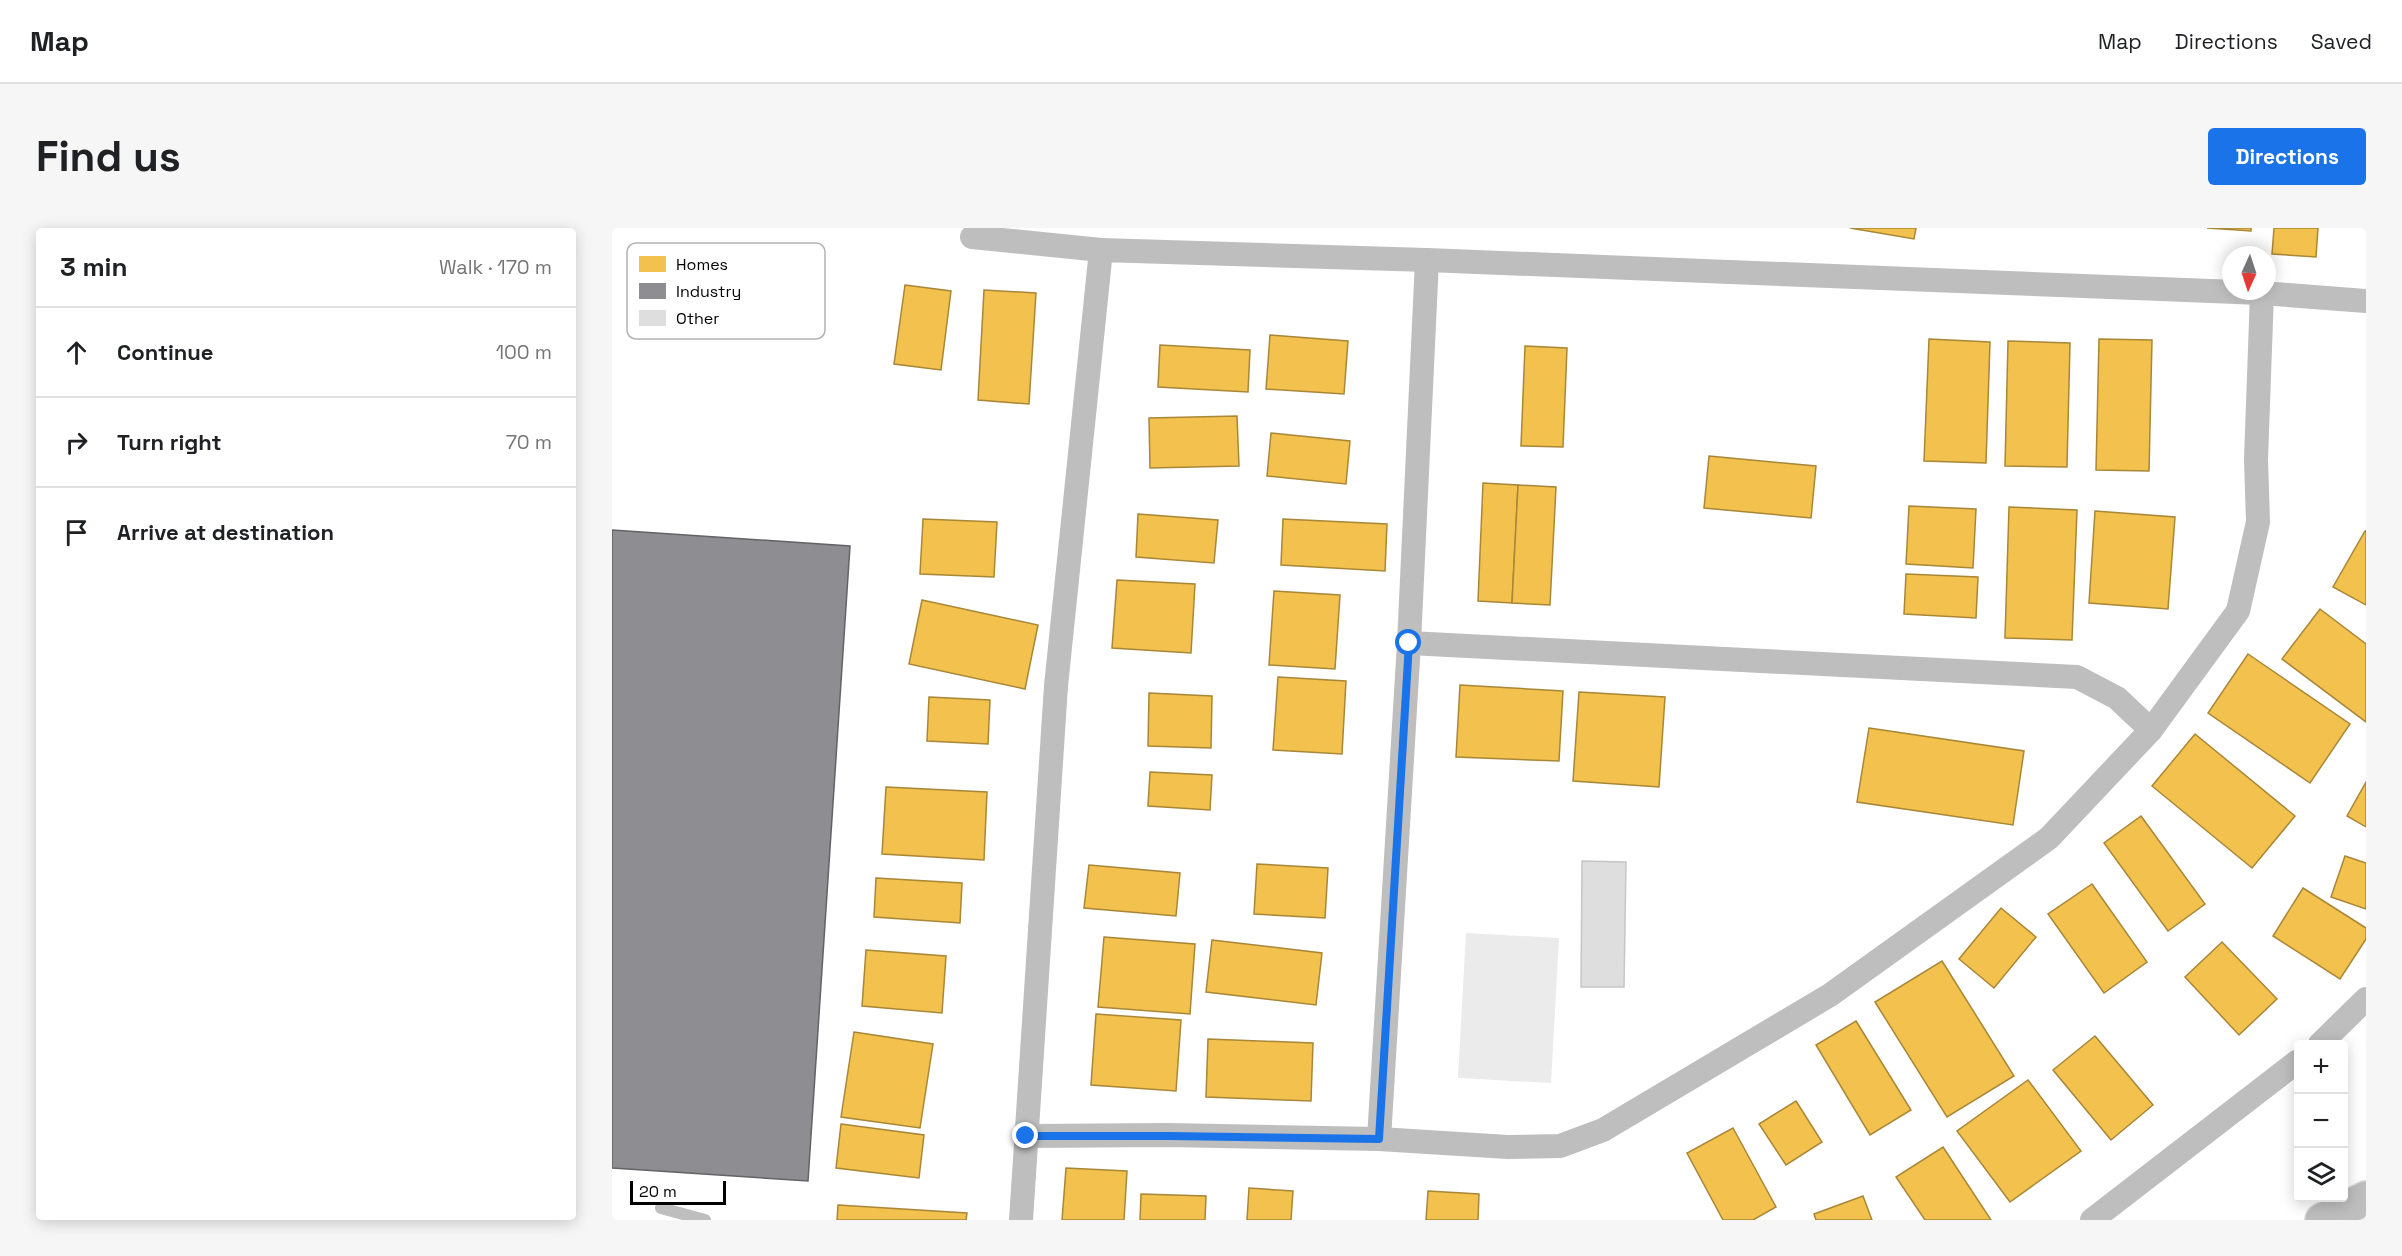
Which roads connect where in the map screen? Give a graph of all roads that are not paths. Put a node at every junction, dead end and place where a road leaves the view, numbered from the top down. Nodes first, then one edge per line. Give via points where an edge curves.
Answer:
1 (972, 237) dead end
2 (1101, 250) junction
3 (1427, 260) junction
4 (2222, 292) edge
5 (2276, 294) edge
6 (2262, 300) edge
7 (2366, 301) edge
8 (1409, 643) junction
9 (2151, 730) junction
10 (2366, 999) edge
11 (2324, 1040) edge
12 (2294, 1064) edge
13 (1026, 1136) junction
14 (1379, 1139) junction
15 (2366, 1198) edge
16 (661, 1208) dead end
17 (705, 1220) edge
18 (1021, 1220) edge
19 (2092, 1220) edge
20 (2322, 1220) edge

1 - 2 street
2 - 3 street
2 - 13 street via 1056,686
3 - 4 street
3 - 8 street
5 - 7 street
6 - 9 street via 2256,459 2258,522 2238,611
8 - 9 street via 2077,677 2117,698
8 - 14 street
9 - 14 street via 2049,838 1830,995 1603,1130 1560,1146 1508,1147
10 - 11 street
12 - 19 street
13 - 14 street
13 - 18 street
15 - 20 main road
16 - 17 lane

